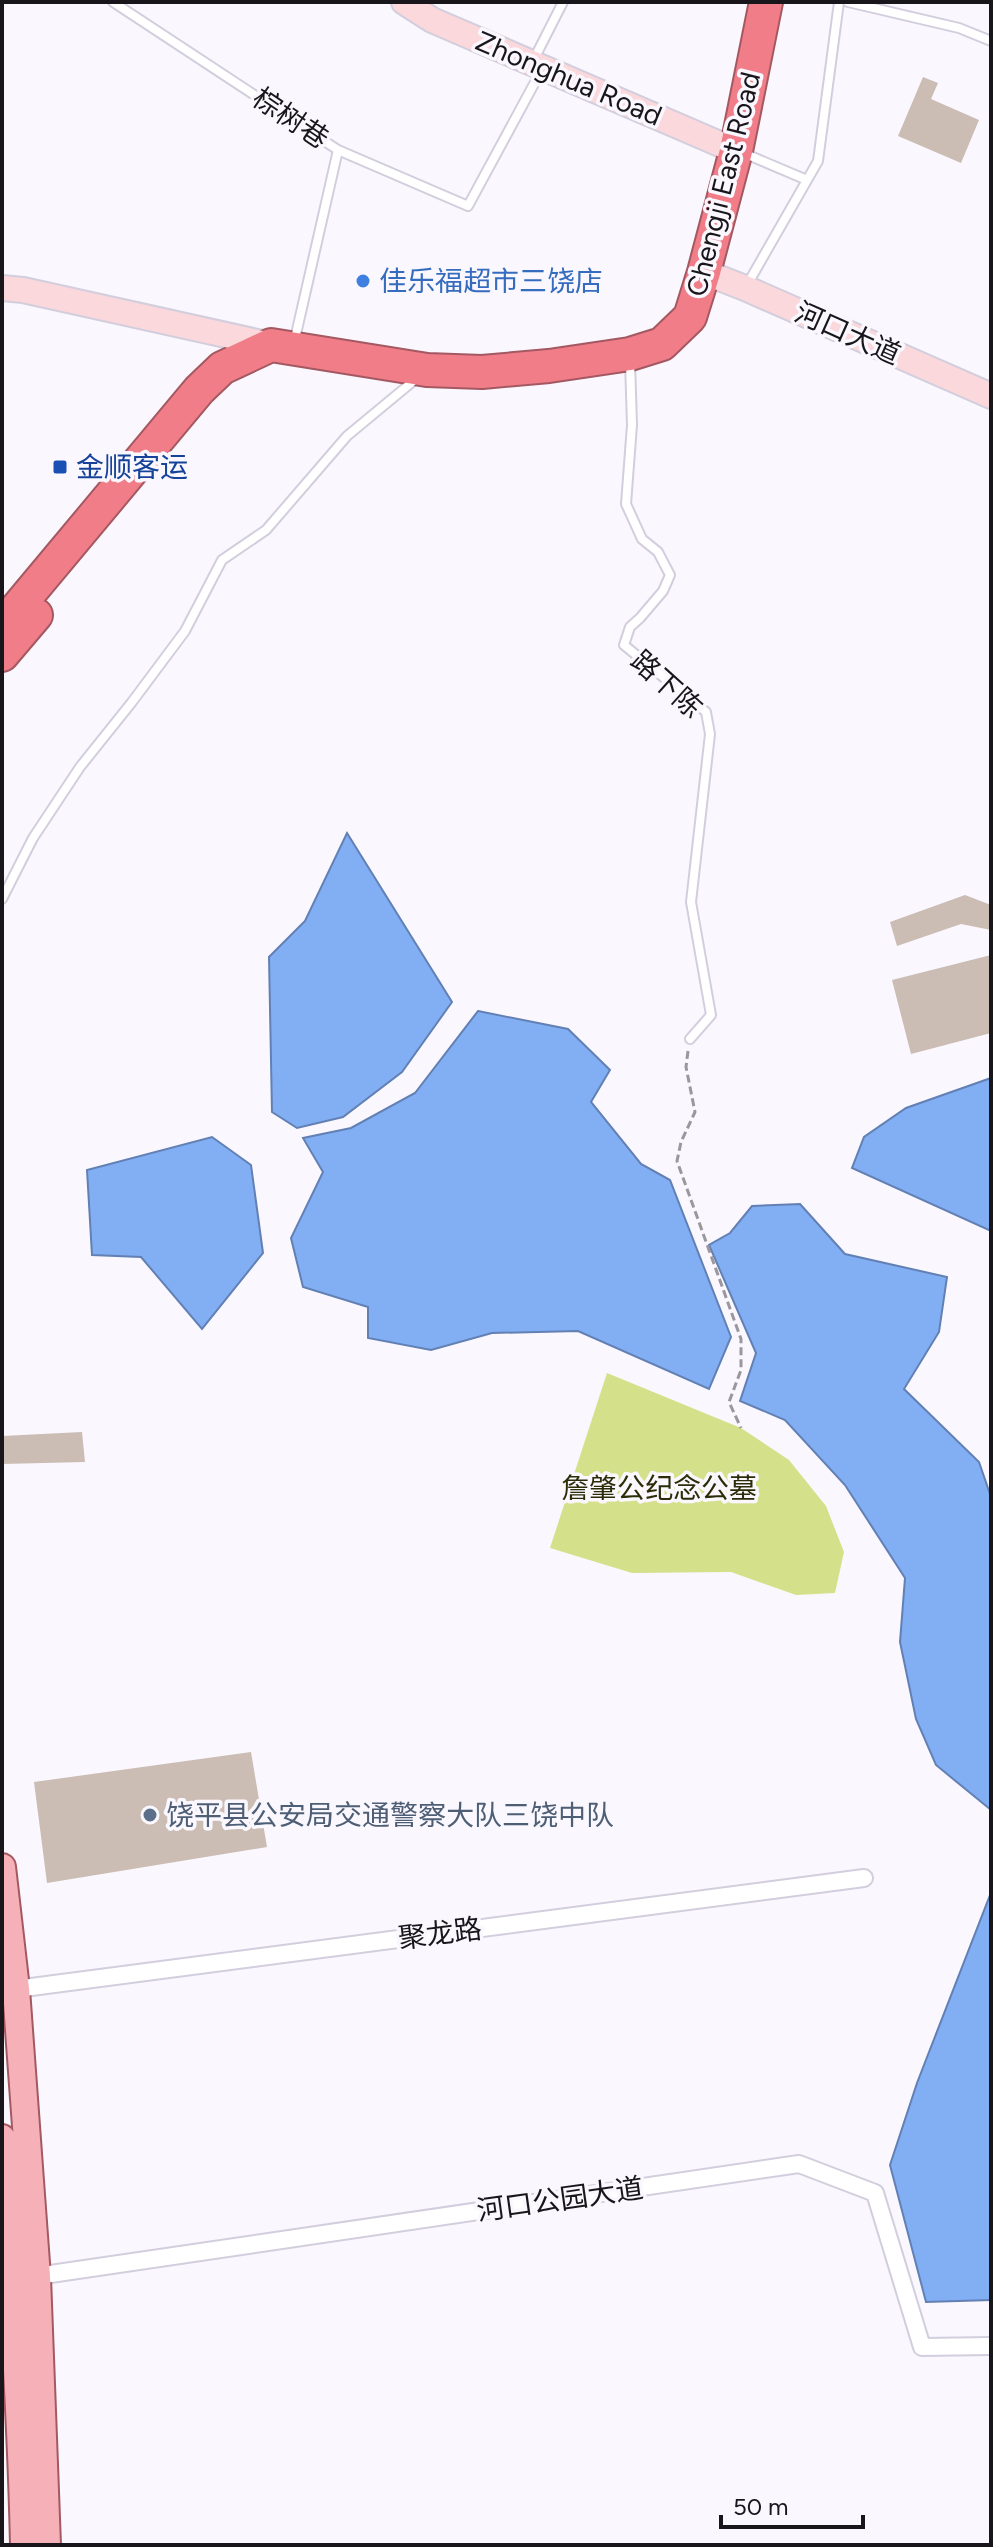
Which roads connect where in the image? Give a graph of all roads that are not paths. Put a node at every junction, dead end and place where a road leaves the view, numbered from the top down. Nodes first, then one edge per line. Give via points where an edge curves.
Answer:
1 (113, 2) edge
2 (404, 2) edge
3 (563, 2) edge
4 (766, 2) edge
5 (839, 2) edge
6 (848, 2) edge
7 (991, 41) edge
8 (538, 64) junction
9 (338, 150) junction
10 (736, 151) junction
11 (807, 180) junction
12 (704, 272) junction
13 (2, 288) edge
14 (745, 288) junction
15 (219, 333) junction
16 (282, 346) junction
17 (630, 354) junction
18 (231, 363) junction
19 (427, 370) junction
20 (991, 396) edge
21 (2, 626) edge
22 (2, 655) edge
23 (2, 899) edge
24 (690, 1039) road end
25 (2, 1867) edge
26 (864, 1878) dead end
27 (9, 1989) edge
28 (2, 2138) edge
29 (25, 2278) junction
30 (991, 2346) edge
31 (24, 2545) edge
32 (47, 2545) edge

1 - 9 lane, 棕树巷
2 - 8 street, Zhonghua Road via 432,20
3 - 8 lane
4 - 10 highway, Chengji East Road
5 - 11 lane via 818,161
6 - 7 lane via 959,28
8 - 9 lane via 468,206
8 - 10 street, Zhonghua Road
9 - 16 lane, 棕树巷
10 - 11 lane
10 - 12 highway, Chengji East Road
11 - 14 lane
12 - 14 street, 河口大道
12 - 17 highway, Chengji East Road via 690,317 662,344
13 - 15 street
14 - 20 street, 河口大道
15 - 16 street
15 - 18 street via 227,341
16 - 18 highway
16 - 19 highway, Chengji East Road
16 - 22 highway via 217,402
17 - 19 highway, Chengji East Road via 482,372
17 - 24 lane, 路下陈 via 626,504 642,539 658,552 670,575 663,591 630,627 624,645 706,712 710,734 691,902 711,1015
18 - 21 highway via 199,390
19 - 23 lane via 347,436 266,530 222,560 185,631 80,767 33,838
25 - 27 main road
26 - 27 street, 聚龙路
27 - 29 main road
28 - 29 main road
29 - 30 street, 河口公园大道 via 799,2164 875,2193 922,2347
29 - 31 main road
29 - 32 main road

